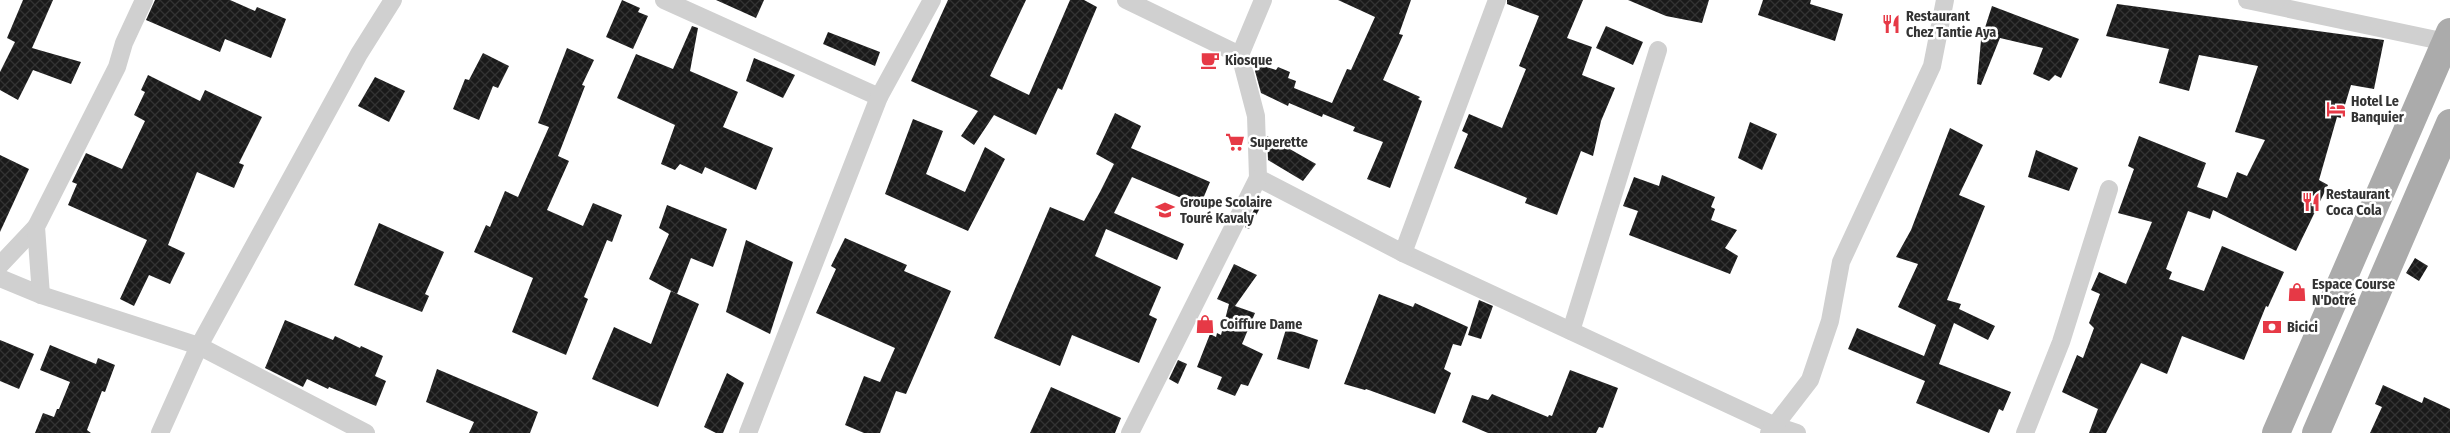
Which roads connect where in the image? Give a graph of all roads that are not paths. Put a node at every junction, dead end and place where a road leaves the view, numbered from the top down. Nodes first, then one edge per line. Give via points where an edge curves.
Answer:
1 (144, 0) edge
2 (393, 0) edge
3 (664, 0) edge
4 (932, 0) edge
5 (1126, 0) edge
6 (1263, 0) edge
7 (1497, 0) edge
8 (1945, 0) edge
9 (2247, 0) edge
10 (2448, 37) edge
11 (1658, 50) dead end
12 (1240, 55) junction
13 (879, 97) junction
14 (2450, 123) edge
15 (1258, 178) junction
16 (2109, 189) dead end
17 (36, 227) junction
18 (1403, 253) junction
19 (0, 265) edge
20 (0, 278) edge
21 (42, 295) junction
22 (1571, 331) junction
23 (199, 346) junction
24 (1771, 429) edge
25 (160, 433) edge
26 (366, 433) edge
27 (748, 433) edge
28 (1130, 433) edge
29 (1797, 433) edge
30 (2025, 433) edge
31 (2276, 433) edge
32 (2316, 433) edge

1 - 17 street via 117,67
2 - 23 street via 359,54
3 - 13 street
4 - 13 street
5 - 12 street
6 - 12 street
7 - 18 street
8 - 24 street via 1932,66 1841,262 1830,321 1810,380
9 - 10 street
10 - 31 main road
11 - 22 street
12 - 15 street via 1256,116
13 - 27 street
14 - 32 main road
15 - 18 street
15 - 28 street
16 - 30 street via 2061,342
17 - 19 street
17 - 21 street
18 - 22 street
20 - 21 street
21 - 23 street
22 - 24 street
23 - 25 street
23 - 26 street
24 - 29 street

